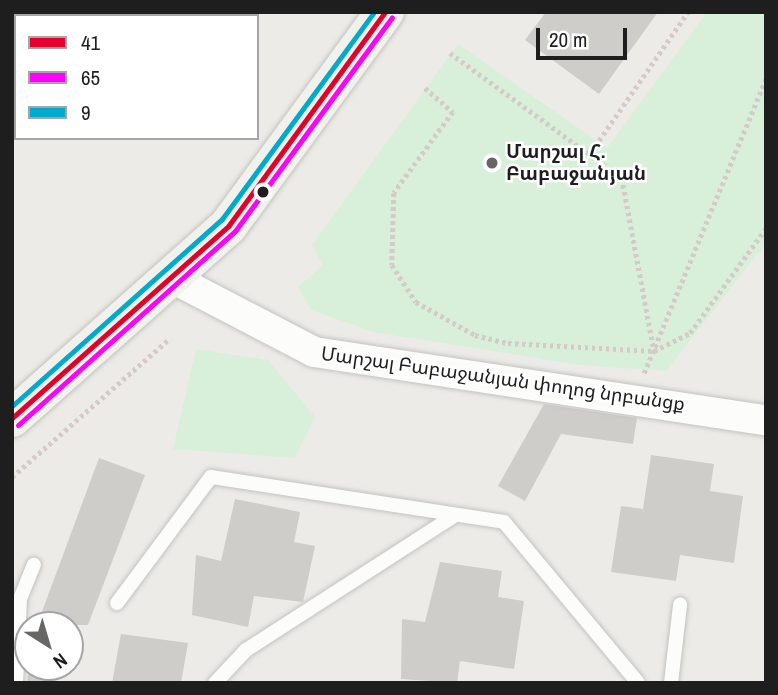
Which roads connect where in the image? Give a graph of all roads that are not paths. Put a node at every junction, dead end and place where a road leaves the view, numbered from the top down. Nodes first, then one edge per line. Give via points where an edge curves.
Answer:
1 (385, 12) edge
2 (172, 278) junction
3 (12, 418) edge
4 (766, 420) edge
5 (454, 516) junction
6 (34, 565) dead end
7 (117, 603) dead end
8 (680, 605) dead end
9 (16, 683) edge
10 (215, 683) edge
11 (638, 683) edge
12 (671, 683) edge

1 - 2 main road via 257,192
2 - 3 main road
2 - 4 street, Մարշալ Բաբաջանյան փողոց նրբանցք via 314,352 634,396
5 - 7 lane via 211,477
5 - 10 lane via 246,650
5 - 11 lane via 505,522
6 - 9 lane via 20,598
8 - 12 lane

